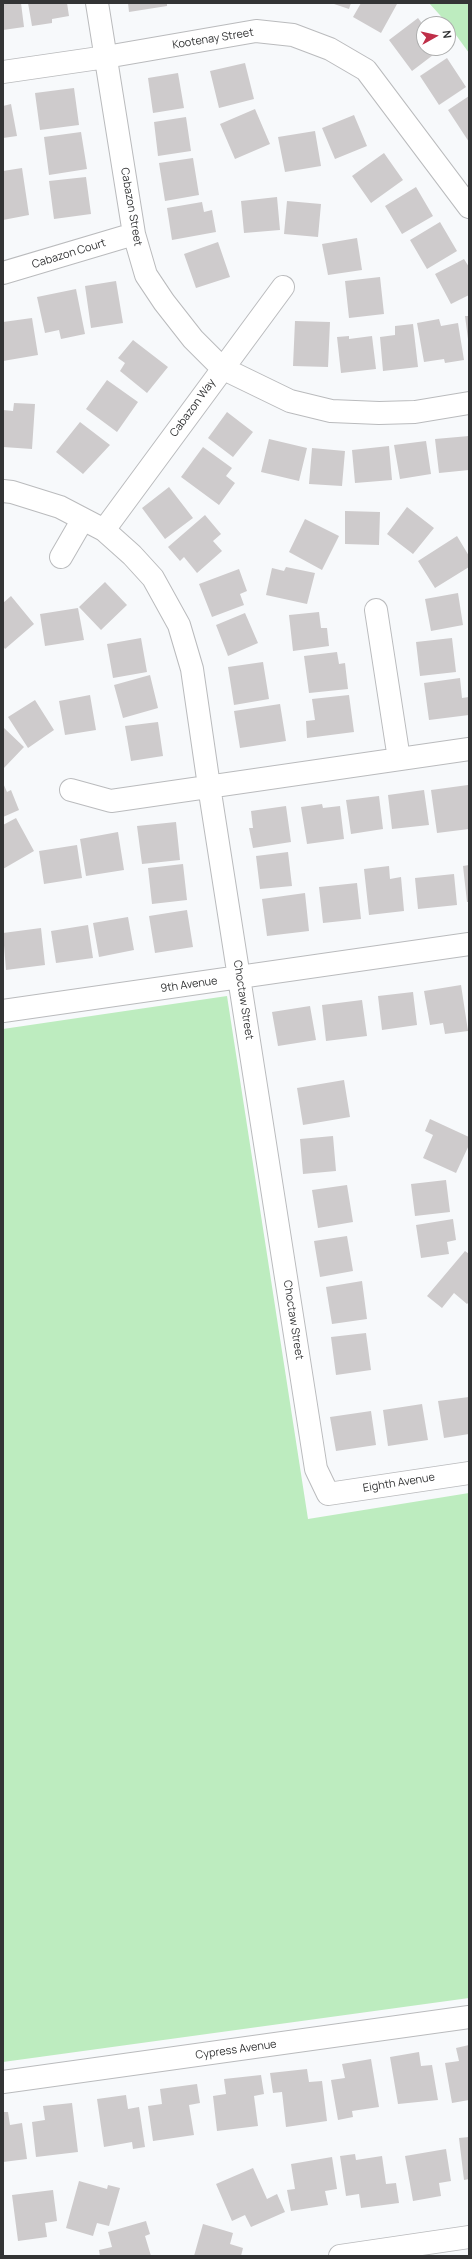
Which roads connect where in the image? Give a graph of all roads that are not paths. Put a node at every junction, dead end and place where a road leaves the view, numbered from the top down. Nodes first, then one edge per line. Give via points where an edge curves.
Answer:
1 (97, 3) edge
2 (106, 57) junction
3 (3, 72) edge
4 (469, 207) edge
5 (134, 234) junction
6 (3, 273) edge
7 (283, 287) dead end
8 (222, 368) junction
9 (469, 403) edge
10 (3, 491) edge
11 (83, 518) junction
12 (104, 530) junction
13 (61, 557) dead end
14 (376, 610) dead end
15 (469, 749) edge
16 (399, 759) junction
17 (208, 786) junction
18 (71, 790) dead end
19 (469, 944) edge
20 (240, 978) junction
21 (3, 1011) edge
22 (469, 1472) edge
23 (328, 1494) joint
24 (469, 2017) edge
25 (3, 2082) edge
26 (469, 2237) edge
27 (340, 2256) edge

1 - 2 street, Cabazon Street
2 - 3 street, Kootenay Street
2 - 4 street, Kootenay Street via 256,31 293,35 330,49 366,70
2 - 5 street, Cabazon Street
5 - 6 street, Cabazon Court
5 - 8 street, Cabazon Street via 146,275 193,339
7 - 8 street, Cabazon Way
8 - 9 street, Cabazon Street via 290,401 331,411 414,412
8 - 12 street, Cabazon Way
10 - 11 street, Choctaw Street via 60,507
11 - 12 street, Choctaw Street
11 - 13 street
12 - 17 street, Choctaw Street via 153,578 179,625 192,670
14 - 16 street
15 - 16 street
16 - 17 street
17 - 18 street via 111,801
17 - 20 street, Choctaw Street
19 - 20 street, 9th Avenue
20 - 21 street, 9th Avenue
20 - 23 street, Choctaw Street via 316,1469
22 - 23 street, Eighth Avenue
24 - 25 street, Cypress Avenue
26 - 27 street

